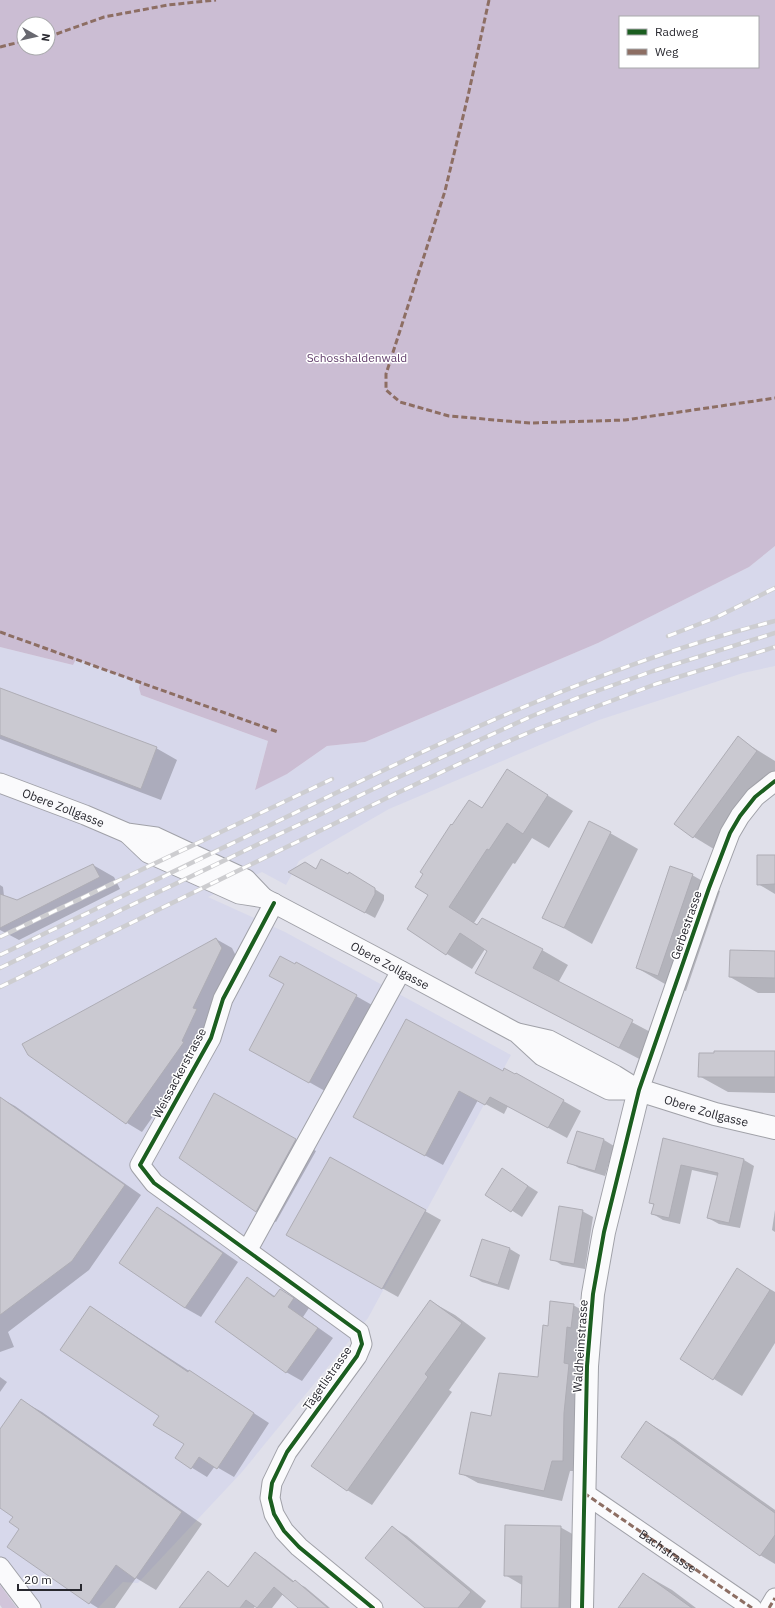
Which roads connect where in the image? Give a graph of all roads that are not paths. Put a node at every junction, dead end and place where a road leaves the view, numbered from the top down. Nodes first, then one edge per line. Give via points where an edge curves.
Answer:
1 (775, 780) edge
2 (0, 782) edge
3 (269, 901) junction
4 (401, 971) junction
5 (639, 1090) junction
6 (775, 1128) edge
7 (140, 1165) joint
8 (247, 1251) junction
9 (584, 1493) junction
10 (0, 1567) edge
11 (775, 1598) edge
12 (31, 1608) edge
13 (374, 1608) edge
14 (582, 1608) edge
15 (752, 1608) edge
16 (769, 1608) edge

1 - 5 street, Gerbestrasse via 754,797 730,833
2 - 3 street, Obere Zollgasse via 127,833 148,853 239,894
3 - 4 street, Obere Zollgasse
3 - 7 street, Weissackerstrasse via 223,999 211,1038
4 - 5 street, Obere Zollgasse via 517,1033 542,1056 609,1090
4 - 8 street
5 - 6 street, Obere Zollgasse via 715,1114
5 - 9 street, Waldheimstrasse via 604,1232 593,1294 587,1366
7 - 8 street, Tägetlistrasse via 154,1183
8 - 13 street, Tägetlistrasse via 360,1332 362,1344 356,1356 287,1452 272,1483 270,1498 274,1514 299,1546
9 - 14 street, Waldheimstrasse
9 - 15 street, Bachstrasse
10 - 12 street
11 - 16 street

